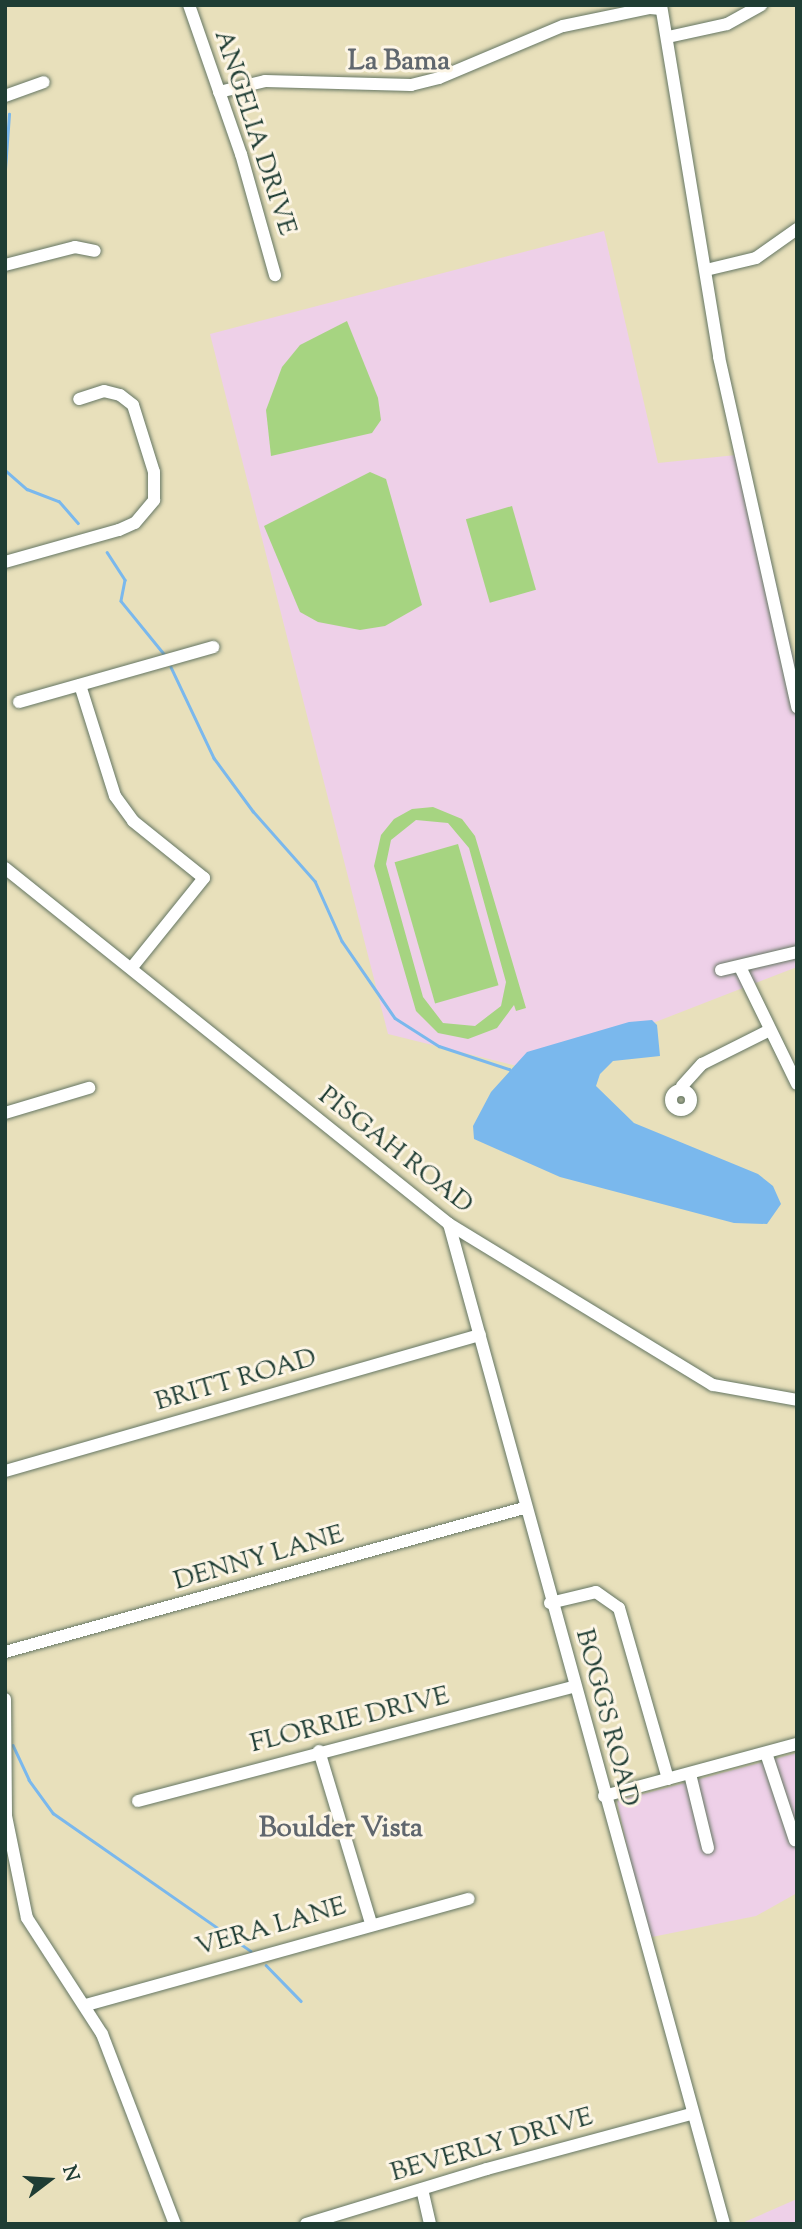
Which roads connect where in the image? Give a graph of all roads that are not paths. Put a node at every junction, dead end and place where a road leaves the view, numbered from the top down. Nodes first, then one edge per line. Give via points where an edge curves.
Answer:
1 (189, 5) edge
2 (761, 5) edge
3 (661, 7) edge
4 (668, 37) junction
5 (44, 82) dead end
6 (219, 92) junction
7 (5, 96) edge
8 (797, 229) edge
9 (95, 251) dead end
10 (5, 265) edge
11 (706, 270) junction
12 (275, 275) dead end
13 (79, 399) dead end
14 (5, 562) edge
15 (213, 647) dead end
16 (80, 685) junction
17 (19, 702) dead end
18 (797, 707) edge
19 (5, 868) edge
20 (797, 952) edge
21 (133, 966) junction
22 (740, 967) junction
23 (721, 970) dead end
24 (768, 1031) junction
25 (797, 1084) edge
26 (682, 1086) dead end
27 (89, 1087) dead end
28 (5, 1113) edge
29 (449, 1224) junction
30 (480, 1335) junction
31 (797, 1400) edge
32 (5, 1471) edge
33 (524, 1508) junction
34 (550, 1603) junction
35 (5, 1652) edge
36 (574, 1687) junction
37 (5, 1699) edge
38 (797, 1744) edge
39 (319, 1751) junction
40 (766, 1753) junction
41 (690, 1774) junction
42 (668, 1779) junction
43 (604, 1797) junction
44 (138, 1801) dead end
45 (794, 1840) dead end
46 (708, 1848) dead end
47 (469, 1899) dead end
48 (371, 1923) junction
49 (86, 2004) junction
50 (691, 2115) junction
51 (422, 2189) junction
52 (175, 2224) edge
53 (306, 2224) edge
54 (430, 2224) edge
55 (724, 2224) edge

1 - 6 street, ANGELIA DRIVE
2 - 4 street via 727,24
3 - 4 street
3 - 6 street via 563,26 439,78 411,85 265,81
4 - 11 street
5 - 7 street
6 - 12 street, ANGELIA DRIVE
8 - 11 street via 756,258
9 - 10 street via 75,247
11 - 18 street via 719,357
13 - 14 street via 104,391 133,405 154,472 154,500 135,523 119,530
15 - 16 street
16 - 17 street
16 - 21 street via 114,796 133,821 204,878
19 - 21 street, PISGAH ROAD
20 - 22 street
21 - 29 street, PISGAH ROAD via 363,1159
22 - 23 street
22 - 24 street
24 - 25 street
24 - 26 street via 702,1064
27 - 28 street
29 - 30 street, BOGGS ROAD
29 - 31 street, PISGAH ROAD via 713,1385
30 - 32 street, BRITT ROAD
30 - 33 street, BOGGS ROAD
33 - 34 street, BOGGS ROAD
33 - 35 street, DENNY LANE
34 - 36 street, BOGGS ROAD
34 - 42 street via 596,1592 619,1608
36 - 39 street, FLORRIE DRIVE
36 - 43 street, BOGGS ROAD
37 - 49 street via 6,1815 16,1881 34,1932
38 - 40 street
39 - 44 street, FLORRIE DRIVE
39 - 48 street
40 - 41 street
40 - 45 street
41 - 42 street
41 - 46 street
42 - 43 street
43 - 50 street, BOGGS ROAD
47 - 48 street, VERA LANE
48 - 49 street, VERA LANE
49 - 52 street via 152,2156
50 - 51 street, BEVERLY DRIVE
50 - 55 street, BOGGS ROAD
51 - 53 street, BEVERLY DRIVE
51 - 54 street

